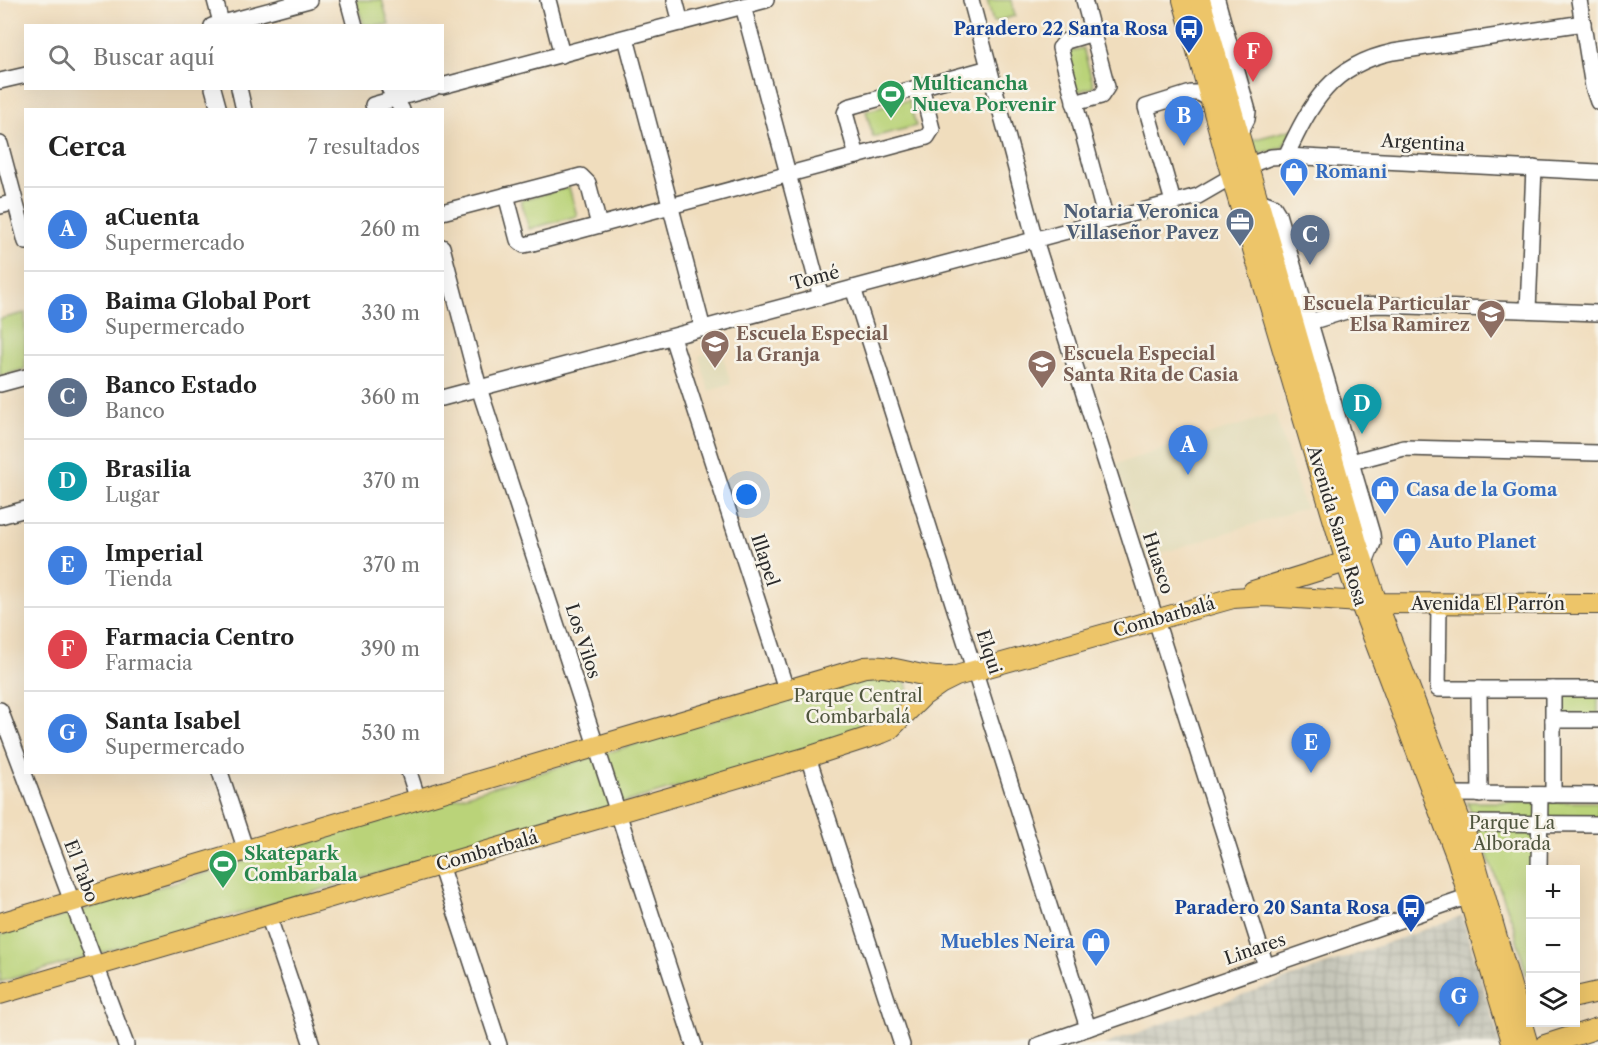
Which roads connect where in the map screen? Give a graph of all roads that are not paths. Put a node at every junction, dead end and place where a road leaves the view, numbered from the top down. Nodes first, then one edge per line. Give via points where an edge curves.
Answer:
1 (215, 0) edge
2 (309, 0) edge
3 (348, 0) edge
4 (548, 0) edge
5 (675, 0) edge
6 (766, 0) edge
7 (971, 0) edge
8 (1084, 0) edge
9 (1183, 0) edge
10 (1200, 0) edge
11 (1217, 0) edge
12 (1580, 0) edge
13 (744, 6) junction
14 (681, 23) junction
15 (1583, 23) junction
16 (218, 24) edge
17 (222, 24) edge
18 (354, 24) edge
19 (1093, 33) junction
20 (626, 38) junction
21 (562, 55) junction
22 (989, 68) junction
23 (24, 75) edge
24 (0, 81) edge
25 (444, 85) edge
26 (921, 86) junction
27 (214, 90) edge
28 (239, 90) edge
29 (370, 90) edge
30 (426, 90) edge
31 (1202, 91) junction
32 (396, 99) edge
33 (1598, 102) edge
34 (1074, 103) junction
35 (374, 107) edge
36 (218, 108) edge
37 (244, 108) edge
38 (1239, 135) junction
39 (0, 144) edge
40 (857, 156) junction
41 (1286, 156) junction
42 (1534, 168) junction
43 (1598, 172) edge
44 (789, 174) junction
45 (1245, 185) junction
46 (507, 195) junction
47 (1173, 202) junction
48 (7, 204) edge
49 (671, 206) junction
50 (444, 211) edge
51 (1106, 220) junction
52 (599, 225) junction
53 (24, 238) edge
54 (1035, 240) junction
55 (445, 265) edge
56 (853, 288) junction
57 (822, 297) junction
58 (1528, 310) junction
59 (1598, 313) edge
60 (1310, 322) junction
61 (703, 328) junction
62 (672, 337) junction
63 (24, 378) edge
64 (0, 384) edge
65 (479, 388) junction
66 (444, 397) edge
67 (1598, 453) edge
68 (1351, 462) junction
69 (24, 510) edge
70 (0, 516) edge
71 (1355, 563) junction
72 (1318, 570) junction
73 (1233, 598) junction
74 (1318, 599) junction
75 (1368, 603) junction
76 (1438, 604) junction
77 (1598, 604) edge
78 (1155, 619) junction
79 (975, 670) junction
80 (904, 672) junction
81 (956, 676) junction
82 (1479, 689) junction
83 (1553, 689) junction
84 (1598, 689) edge
85 (787, 692) junction
86 (915, 704) junction
87 (1, 716) edge
88 (1553, 720) junction
89 (1598, 720) edge
90 (597, 748) junction
91 (808, 757) junction
92 (221, 774) edge
93 (410, 774) edge
94 (1452, 794) junction
95 (1480, 795) junction
96 (1546, 795) junction
97 (1598, 795) edge
98 (418, 800) junction
99 (618, 813) junction
100 (1463, 824) junction
101 (1539, 824) junction
102 (1598, 824) edge
103 (246, 851) junction
104 (440, 865) junction
105 (1539, 865) edge
106 (1477, 893) junction
107 (72, 902) junction
108 (268, 915) junction
109 (0, 923) edge
110 (96, 966) junction
111 (1266, 966) junction
112 (1598, 992) edge
113 (0, 994) edge
114 (1580, 995) edge
115 (1515, 1022) edge
116 (1088, 1028) junction
117 (1581, 1028) edge
118 (126, 1045) edge
119 (312, 1045) edge
120 (499, 1045) edge
121 (694, 1045) edge
122 (902, 1045) edge
123 (1039, 1045) edge
124 (1523, 1045) edge
125 (1528, 1045) edge
126 (1545, 1045) edge

1 - 16 street
2 - 17 street
3 - 18 street
4 - 21 street
5 - 14 street
6 - 13 street
7 - 22 street, Huasco
8 - 19 street
9 - 31 main road, Avenida Santa Rosa
10 - 38 main road, Avenida Santa Rosa
11 - 38 street via 1248,111
12 - 15 street
13 - 14 street
13 - 44 street
14 - 20 street
15 - 33 street
15 - 41 street via 1393,52 1362,62 1322,92
19 - 34 street via 1066,40 1060,48
19 - 34 street via 1106,90 1101,96
20 - 21 street
20 - 49 street
21 - 25 street
22 - 26 street
22 - 54 street, Huasco
23 - 24 street
26 - 40 street via 932,126 930,135
26 - 40 street via 846,109
27 - 36 street
28 - 37 street
29 - 35 street
30 - 32 street
31 - 45 main road, Avenida Santa Rosa
31 - 47 street via 1146,107
32 - 35 street
34 - 51 street
38 - 45 main road, Avenida Santa Rosa
39 - 48 street
40 - 44 street
41 - 42 street, Argentina
41 - 45 street, Argentina via 1271,157
42 - 43 street, Argentina
42 - 58 street
44 - 49 street
44 - 57 street
45 - 47 street, Tomé
45 - 60 street, Avenida Santa Rosa via 1277,211
45 - 71 main road, Avenida Santa Rosa
46 - 50 street
46 - 52 street via 585,177
46 - 52 street via 518,240 524,244
47 - 51 street, Tomé
48 - 53 street
49 - 52 street
49 - 61 street
51 - 54 street, Tomé
54 - 56 street, Tomé
54 - 78 street, Huasco
55 - 65 street, Los Vilos
56 - 57 street, Tomé
56 - 79 street, Elqui
57 - 61 street, Tomé
58 - 59 street
58 - 60 street via 1373,305
60 - 68 street, Avenida Santa Rosa
61 - 62 street, Tomé
62 - 65 street, Tomé
62 - 85 street, Illapel
63 - 64 street
65 - 66 street, Tomé
65 - 90 street, Los Vilos
67 - 68 street via 1404,448
68 - 71 street, Avenida Santa Rosa via 1373,539 1372,548
69 - 70 street
71 - 72 main road
71 - 75 main road, Avenida Santa Rosa
72 - 73 main road
72 - 74 main road
73 - 74 main road, Combarbalá
73 - 78 main road, Combarbalá
74 - 75 main road, Combarbalá
75 - 76 main road, Avenida El Parrón
75 - 94 main road, Avenida Santa Rosa
75 - 106 main road, Avenida Santa Rosa via 1436,798
76 - 77 main road, Avenida El Parrón
76 - 82 street via 1438,689
78 - 79 main road, Combarbalá
78 - 111 street, Huasco
79 - 81 main road, Combarbalá
79 - 116 street, Elqui
80 - 81 main road, Combarbalá via 928,677
80 - 85 main road, Combarbalá via 879,666 865,668
80 - 86 main road via 915,688
81 - 86 main road, Combarbalá via 932,688
82 - 83 street
82 - 95 street
83 - 84 street
83 - 88 street
85 - 90 main road, Combarbalá
86 - 91 main road, Combarbalá via 889,730
87 - 107 street, El Tabo
88 - 89 street
88 - 96 street
90 - 98 main road, Combarbalá
90 - 99 street, Los Vilos
91 - 99 main road, Combarbalá
91 - 122 street
92 - 103 street
93 - 98 street
94 - 95 street
94 - 100 main road, Avenida Santa Rosa
95 - 96 street
96 - 97 street
96 - 101 street
98 - 103 main road, Combarbalá
99 - 104 main road, Combarbalá
99 - 121 street, Los Vilos
100 - 101 street
100 - 106 main road, Avenida Santa Rosa
101 - 102 street
101 - 105 street
103 - 107 main road, Combarbalá
104 - 108 main road, Combarbalá
104 - 120 street
106 - 111 street, Linares
106 - 115 main road, Avenida Santa Rosa
107 - 109 main road, Combarbalá
107 - 110 street, El Tabo
108 - 110 main road, Combarbalá
108 - 119 street
110 - 113 main road, Combarbalá
110 - 118 street, El Tabo
111 - 116 street, Linares
112 - 114 main road
115 - 124 main road
115 - 125 main road, Avenida Santa Rosa
116 - 123 street, Linares
117 - 126 main road

